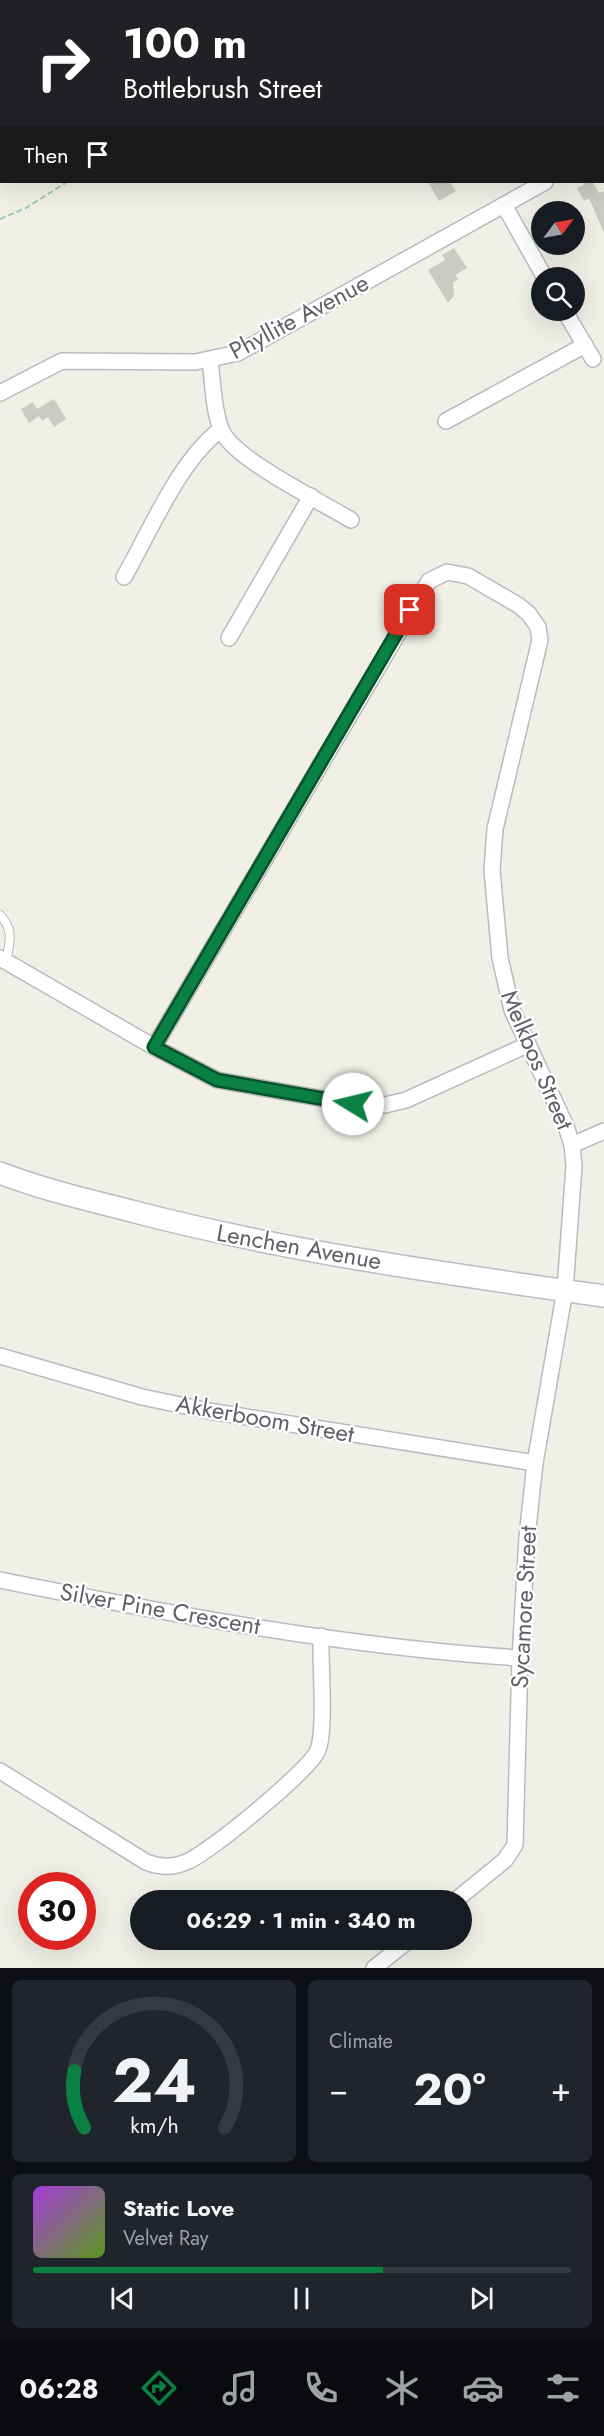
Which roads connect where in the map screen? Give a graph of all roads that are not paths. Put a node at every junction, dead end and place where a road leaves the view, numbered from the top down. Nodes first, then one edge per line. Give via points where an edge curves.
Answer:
1 (543, 183) edge
2 (504, 205) junction
3 (539, 267) edge
4 (571, 321) edge
5 (585, 345) junction
6 (593, 359) dead end
7 (210, 361) junction
8 (0, 393) edge
9 (446, 421) dead end
10 (221, 429) junction
11 (311, 496) junction
12 (351, 520) dead end
13 (124, 577) dead end
14 (229, 638) dead end
15 (0, 915) edge
16 (3, 959) edge
17 (527, 1045) junction
18 (154, 1047) junction
19 (604, 1131) edge
20 (572, 1145) junction
21 (0, 1173) edge
22 (565, 1290) junction
23 (604, 1296) edge
24 (0, 1356) edge
25 (535, 1463) junction
26 (0, 1580) edge
27 (321, 1636) junction
28 (520, 1658) junction
29 (0, 1771) edge
30 (468, 1890) edge
31 (396, 1950) edge
32 (374, 1968) edge

1 - 2 street, Phyllite Avenue
2 - 3 street
2 - 7 street, Phyllite Avenue via 254,345
4 - 5 street
5 - 6 street
5 - 9 street
7 - 8 street, Phyllite Avenue via 62,361
7 - 10 street
10 - 11 street via 234,448
10 - 13 street via 203,442
11 - 12 street
11 - 14 street
15 - 16 lane via 8,924 11,937
16 - 18 street
17 - 18 street via 427,1091 385,1105 353,1104 217,1080
17 - 18 street, Melkbos Street via 512,1010 500,958 492,856 540,633 518,605 468,576 447,572 429,581
17 - 20 street, Melkbos Street
19 - 20 street
20 - 22 street, Melkbos Street via 574,1166
21 - 22 main road, Lenchen Avenue via 223,1235
22 - 23 main road, Lenchen Avenue
22 - 25 street, Sycamore Street
24 - 25 street, Akkerboom Street via 142,1396 234,1416
25 - 28 street, Sycamore Street
26 - 27 street, Silver Pine Crescent
27 - 28 street, Silver Pine Crescent
27 - 29 street via 320,1735 315,1757 243,1822 186,1863 166,1866 146,1862
28 - 30 street, Sycamore Street via 515,1845 506,1860
31 - 32 street

